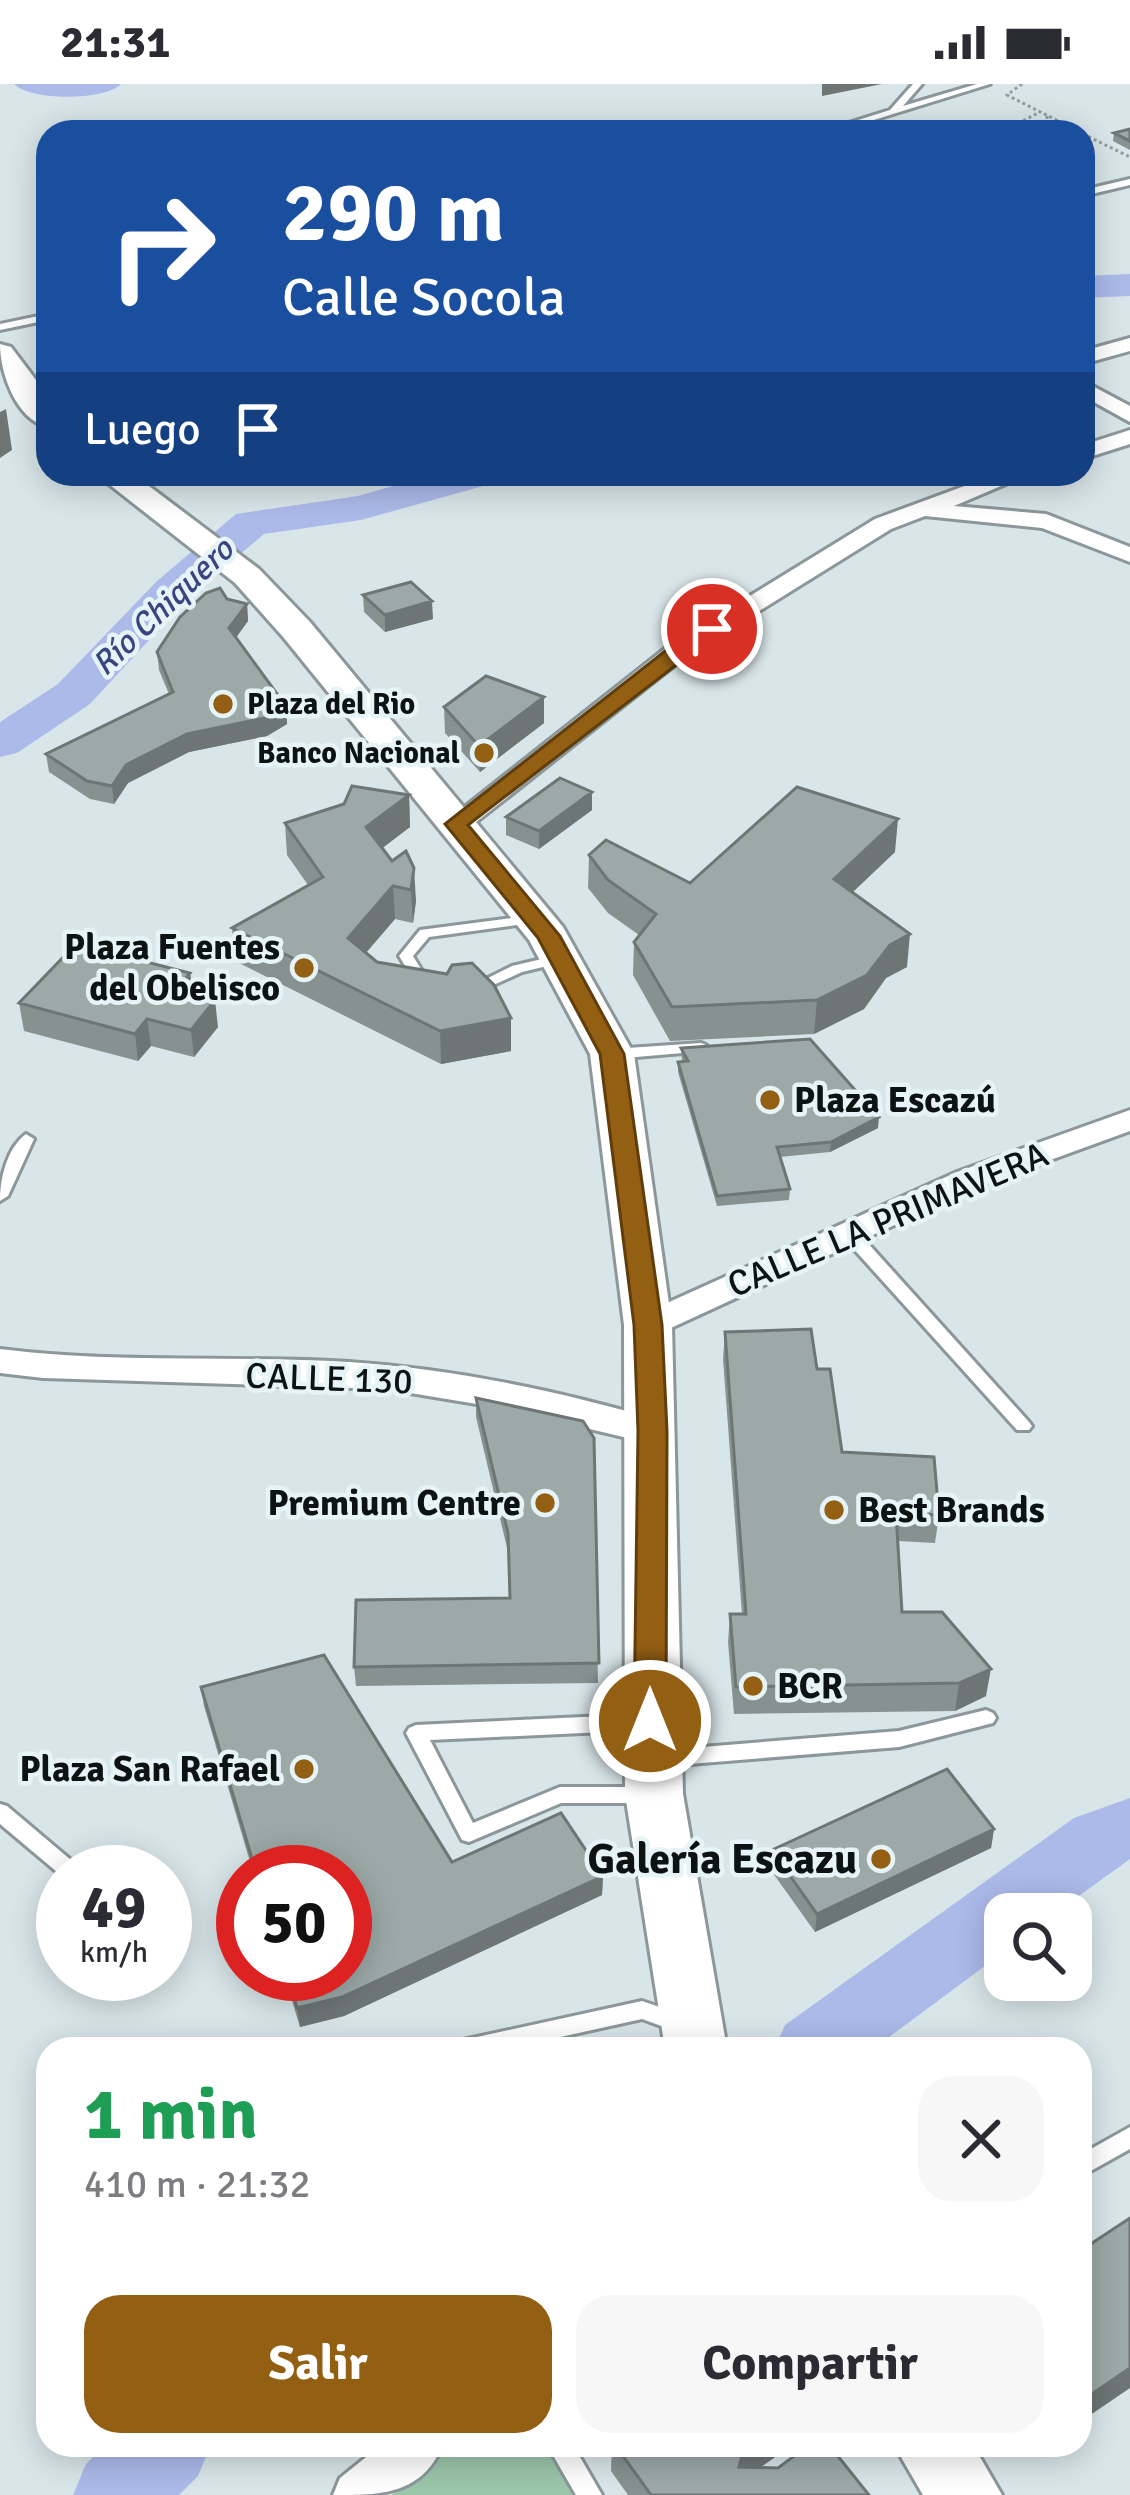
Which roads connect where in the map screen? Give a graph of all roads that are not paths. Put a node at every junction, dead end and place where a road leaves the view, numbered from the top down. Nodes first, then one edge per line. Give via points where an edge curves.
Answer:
1 (918, 84) edge
2 (928, 84) edge
3 (986, 84) edge
4 (968, 92) junction
5 (891, 114) junction
6 (869, 120) edge
7 (1130, 182) edge
8 (1095, 190) edge
9 (36, 319) edge
10 (0, 327) edge
11 (1130, 344) edge
12 (1095, 354) edge
13 (2, 361) edge
14 (1095, 394) edge
15 (0, 400) edge
16 (36, 405) edge
17 (36, 412) edge
18 (1130, 415) edge
19 (1130, 436) edge
20 (1095, 448) edge
21 (129, 486) edge
22 (982, 486) edge
23 (914, 509) junction
24 (1130, 555) edge
25 (456, 824) junction
26 (535, 919) junction
27 (561, 958) junction
28 (722, 1047) edge
29 (612, 1054) junction
30 (1130, 1120) edge
31 (26, 1139) dead end
32 (0, 1196) edge
33 (849, 1233) junction
34 (648, 1325) junction
35 (0, 1361) edge
36 (1023, 1426) dead end
37 (653, 1431) junction
38 (986, 1718) dead end
39 (652, 1758) junction
40 (0, 1812) edge
41 (39, 1845) edge
42 (683, 1970) junction
43 (642, 2010) junction
44 (518, 2037) edge
45 (689, 2037) edge
46 (694, 2037) edge
47 (1130, 2137) edge
48 (1092, 2160) edge
49 (404, 2457) edge
50 (566, 2457) edge
51 (938, 2457) edge
52 (357, 2495) edge
53 (590, 2495) edge
54 (967, 2495) edge

1 - 5 lane
2 - 4 lane
3 - 4 lane
4 - 5 lane
5 - 6 lane
7 - 8 lane
9 - 10 lane
11 - 12 street
13 - 16 main road
14 - 18 street
15 - 17 main road
19 - 20 street
21 - 25 main road via 247,576
22 - 23 street
23 - 24 street via 1046,520
23 - 25 street via 676,652
25 - 26 main road
26 - 27 main road
26 - 27 lane via 424,934 406,956 410,969 442,989 472,989
27 - 29 main road
28 - 29 lane
29 - 34 main road
30 - 33 street, CALLE LA PRIMAVERA
31 - 32 lane
33 - 34 street, CALLE LA PRIMAVERA
33 - 36 lane
34 - 37 main road
35 - 37 street, CALLE 130 via 194,1376 346,1374 477,1388
37 - 39 main road
38 - 39 lane via 899,1739
39 - 39 lane via 469,1834 416,1733
39 - 42 main road
40 - 41 lane
42 - 43 lane
42 - 46 main road
43 - 44 lane
43 - 45 lane
47 - 48 lane
49 - 52 street
50 - 53 lane
51 - 54 main road

